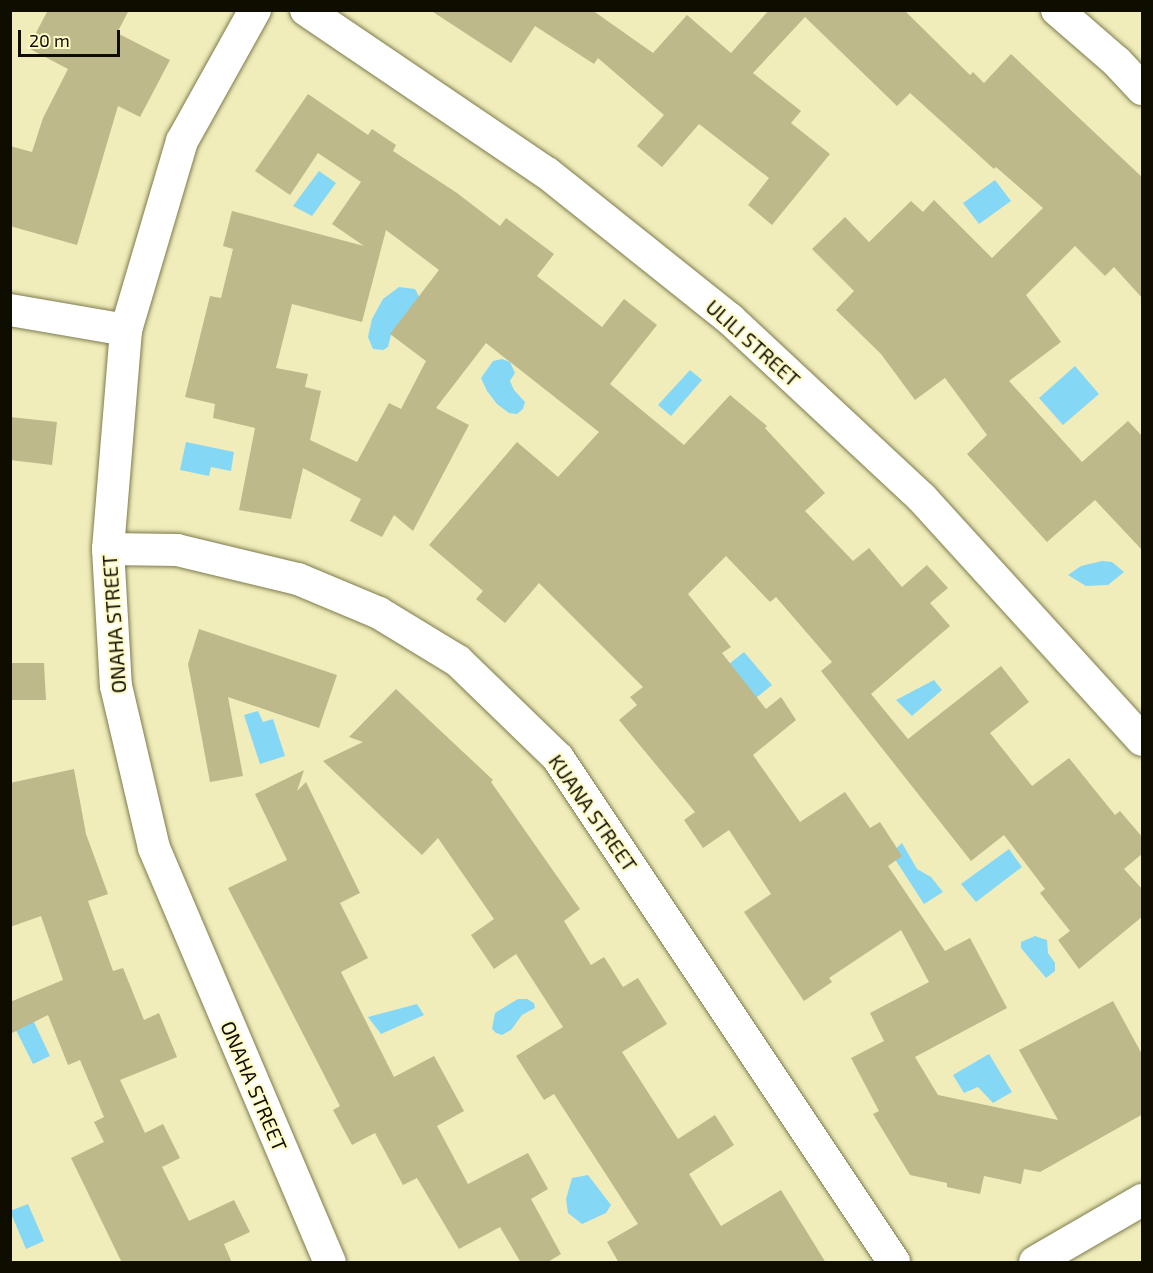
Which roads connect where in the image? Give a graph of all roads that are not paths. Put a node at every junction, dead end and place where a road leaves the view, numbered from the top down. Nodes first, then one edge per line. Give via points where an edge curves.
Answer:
1 (255, 10) edge
2 (306, 10) edge
3 (1057, 10) edge
4 (1143, 89) edge
5 (10, 310) edge
6 (126, 330) junction
7 (108, 549) junction
8 (1143, 740) edge
9 (1143, 1200) edge
10 (330, 1263) edge
11 (894, 1263) edge
12 (1035, 1263) edge

1 - 6 street, ONAHA STREET via 182,141
2 - 8 street, ULILI STREET via 547,173 729,320 922,498
3 - 4 street
5 - 6 street
6 - 7 street, ONAHA STREET
7 - 10 street, ONAHA STREET via 116,686 154,848
7 - 11 street, KUANA STREET via 177,550 298,579 379,613 458,661 558,758
9 - 12 street

